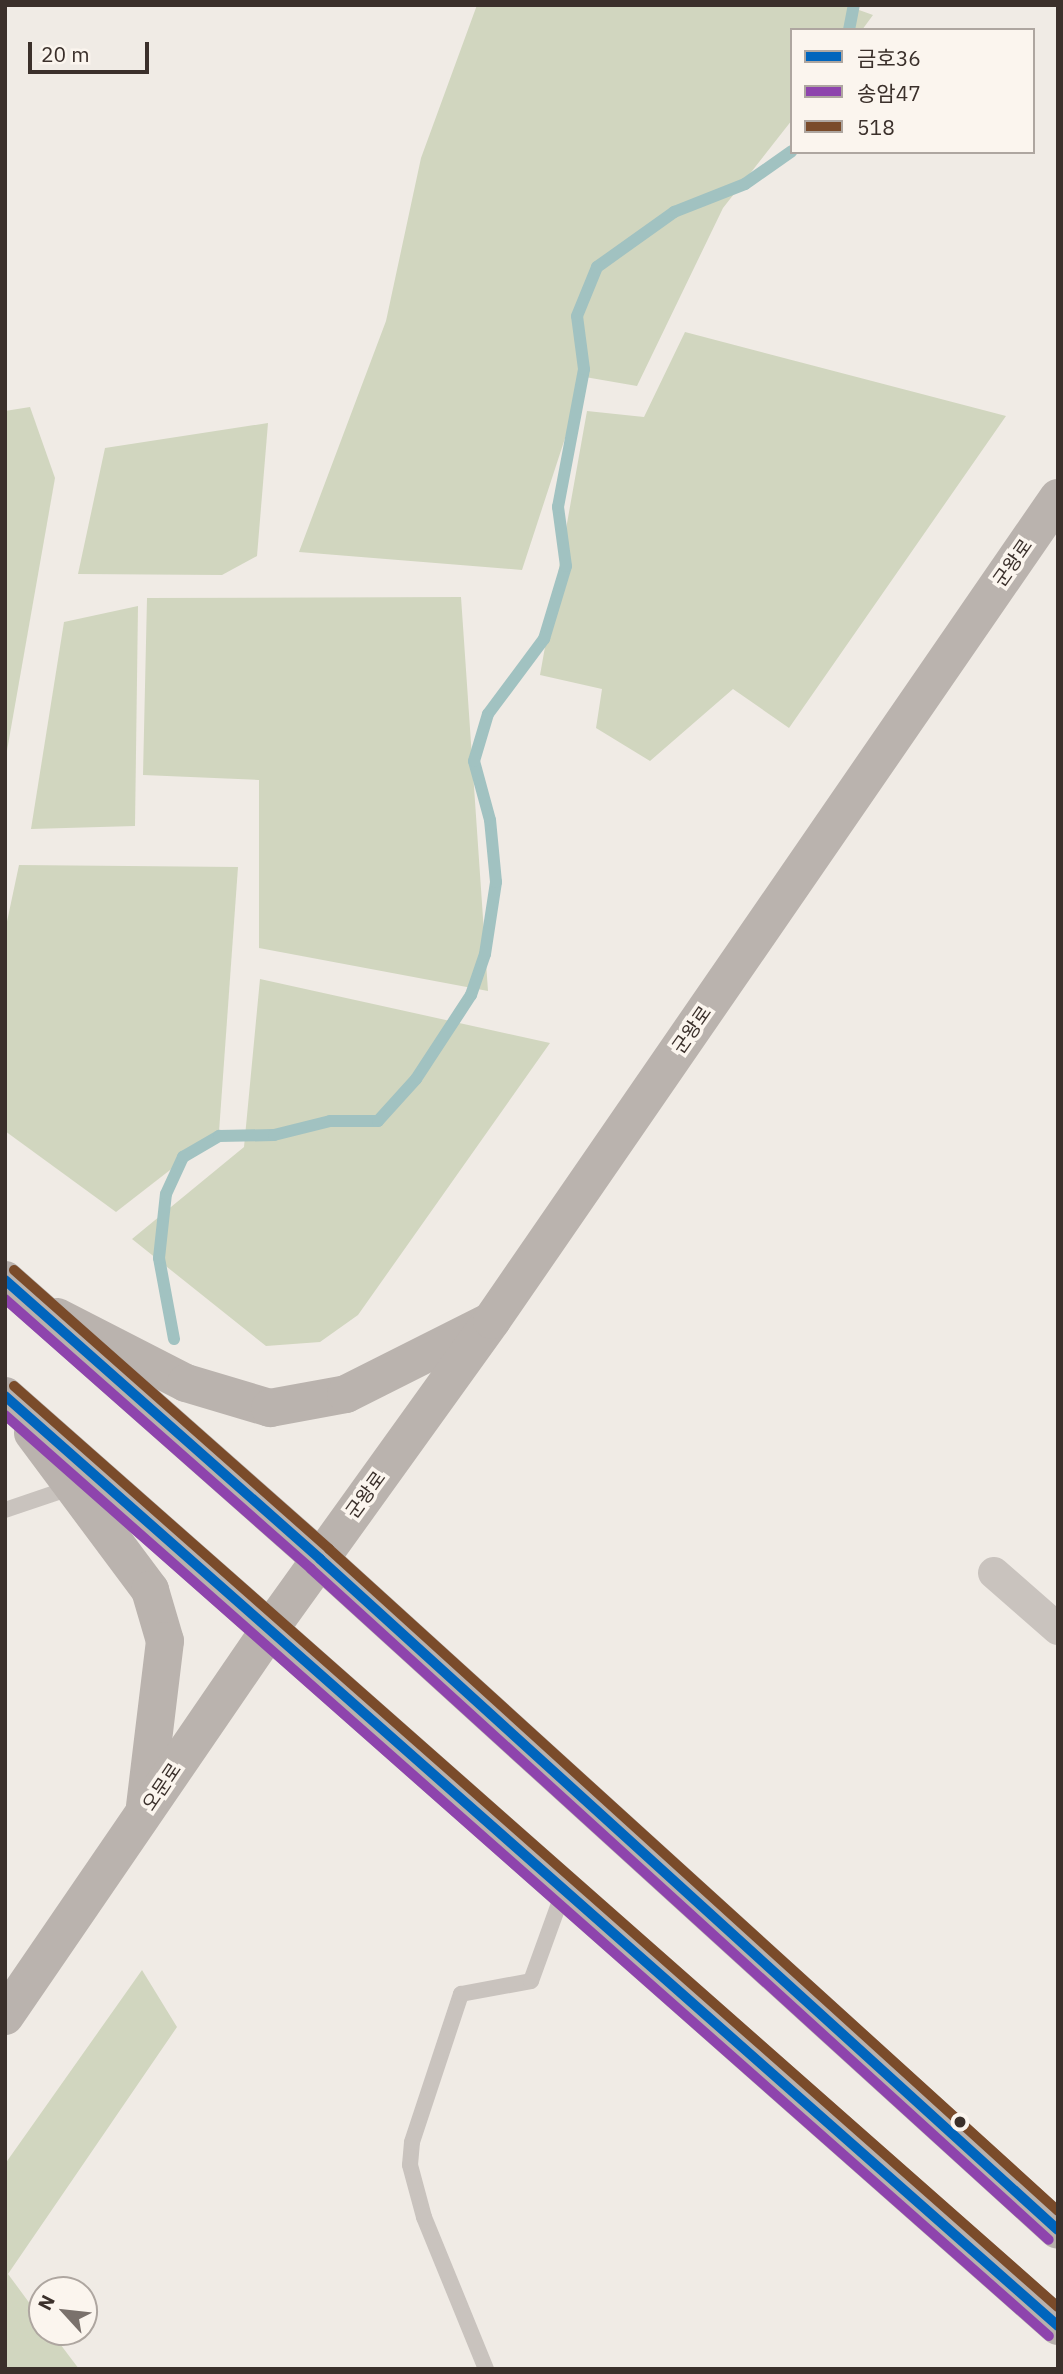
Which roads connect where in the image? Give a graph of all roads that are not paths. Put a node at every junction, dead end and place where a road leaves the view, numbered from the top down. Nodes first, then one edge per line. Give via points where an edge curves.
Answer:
1 (1058, 498) edge
2 (5, 1280) edge
3 (35, 1306) junction
4 (492, 1321) junction
5 (7, 1398) edge
6 (73, 1486) junction
7 (5, 1510) edge
8 (320, 1559) junction
9 (994, 1573) dead end
10 (270, 1629) junction
11 (1058, 1629) edge
12 (144, 1812) junction
13 (564, 1890) junction
14 (5, 2016) edge
15 (1058, 2230) edge
16 (1058, 2326) edge
17 (486, 2369) edge

1 - 4 main road, 군왕로
2 - 3 main road
3 - 4 main road via 186,1383 270,1408 346,1394
3 - 8 main road
4 - 8 main road, 군왕로
5 - 6 main road
5 - 10 main road
6 - 7 lane
6 - 12 main road via 150,1590 164,1641
8 - 10 main road, 오문로
8 - 15 main road
9 - 11 street
10 - 12 main road, 오문로
10 - 13 main road
12 - 14 main road, 오문로
13 - 16 main road
13 - 17 lane via 531,1981 461,1994 412,2142 411,2165 424,2217

